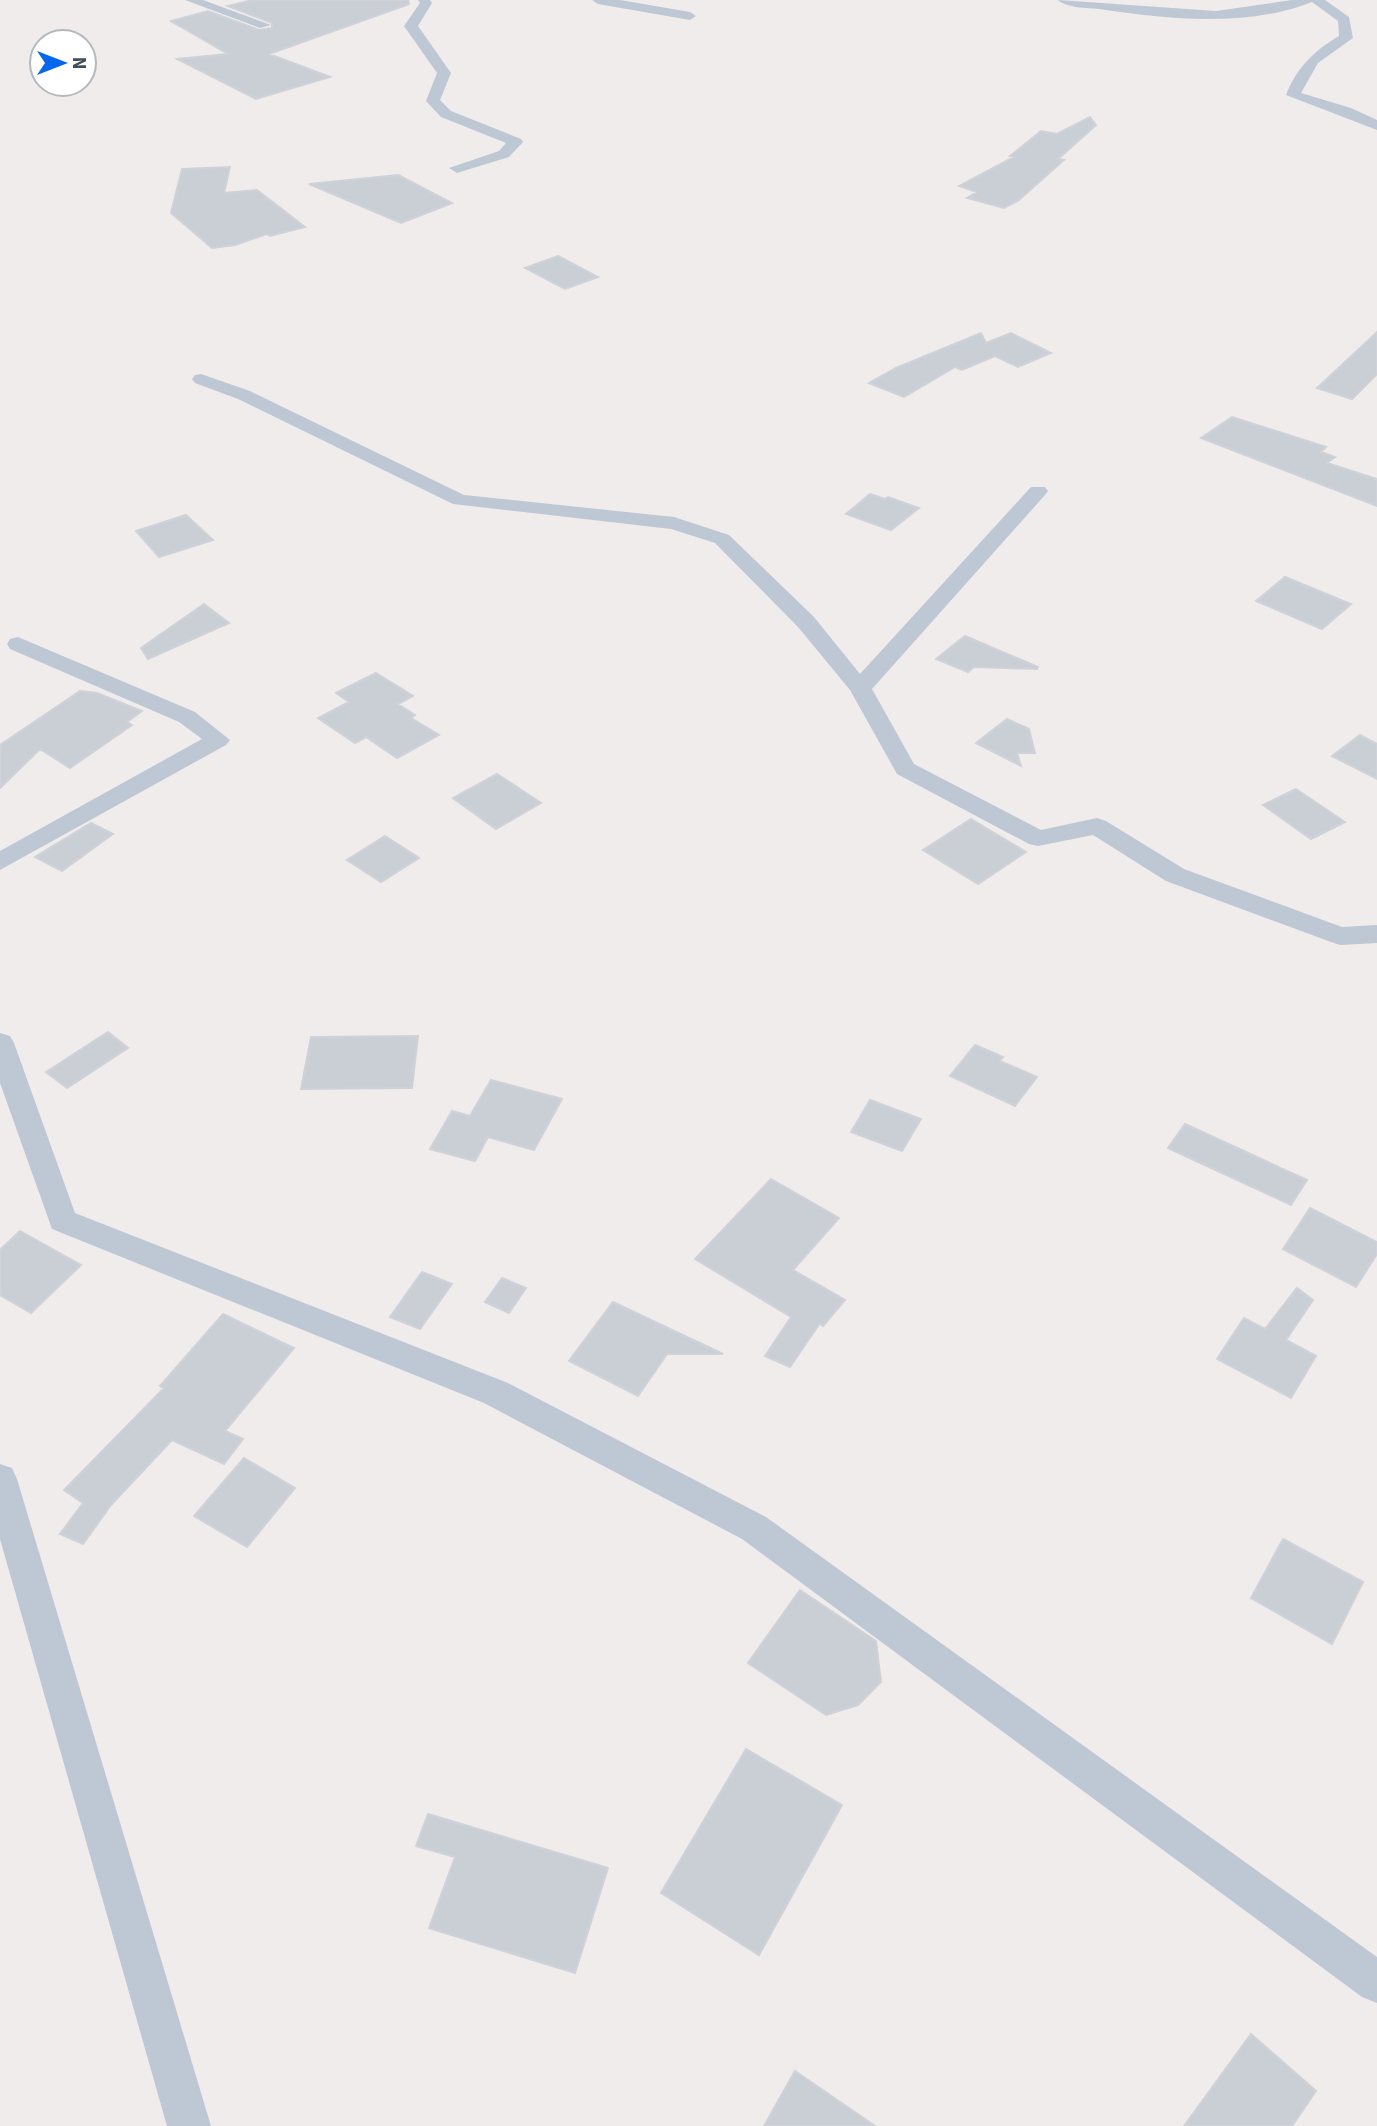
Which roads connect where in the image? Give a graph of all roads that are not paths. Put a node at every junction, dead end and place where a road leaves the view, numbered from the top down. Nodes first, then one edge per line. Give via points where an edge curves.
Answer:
1 (191, 0) edge
2 (424, 0) edge
3 (598, 0) edge
4 (1064, 0) edge
5 (1307, 0) edge
6 (1317, 0) edge
7 (690, 16) dead end
8 (265, 25) dead end
9 (1377, 125) edge
10 (457, 167) dead end
11 (201, 379) dead end
12 (1038, 491) dead end
13 (18, 644) dead end
14 (860, 688) junction
15 (0, 862) edge
16 (1377, 934) edge
17 (0, 1043) edge
18 (0, 1479) edge
19 (1377, 1982) edge
20 (189, 2126) edge

1 - 8 street
2 - 10 street via 411,26 444,73 433,101 446,114 516,142 504,154
3 - 7 street
4 - 5 street via 1152,13 1234,14
6 - 9 street via 1344,20 1346,38 1321,52 1300,73 1293,95
11 - 14 street via 460,500 674,523 722,539 806,622
12 - 14 street
13 - 15 street via 187,717 218,740
14 - 16 street via 905,769 1038,838 1097,826 1175,875 1340,936
17 - 19 street via 63,1221 496,1393 754,1528
18 - 20 street

